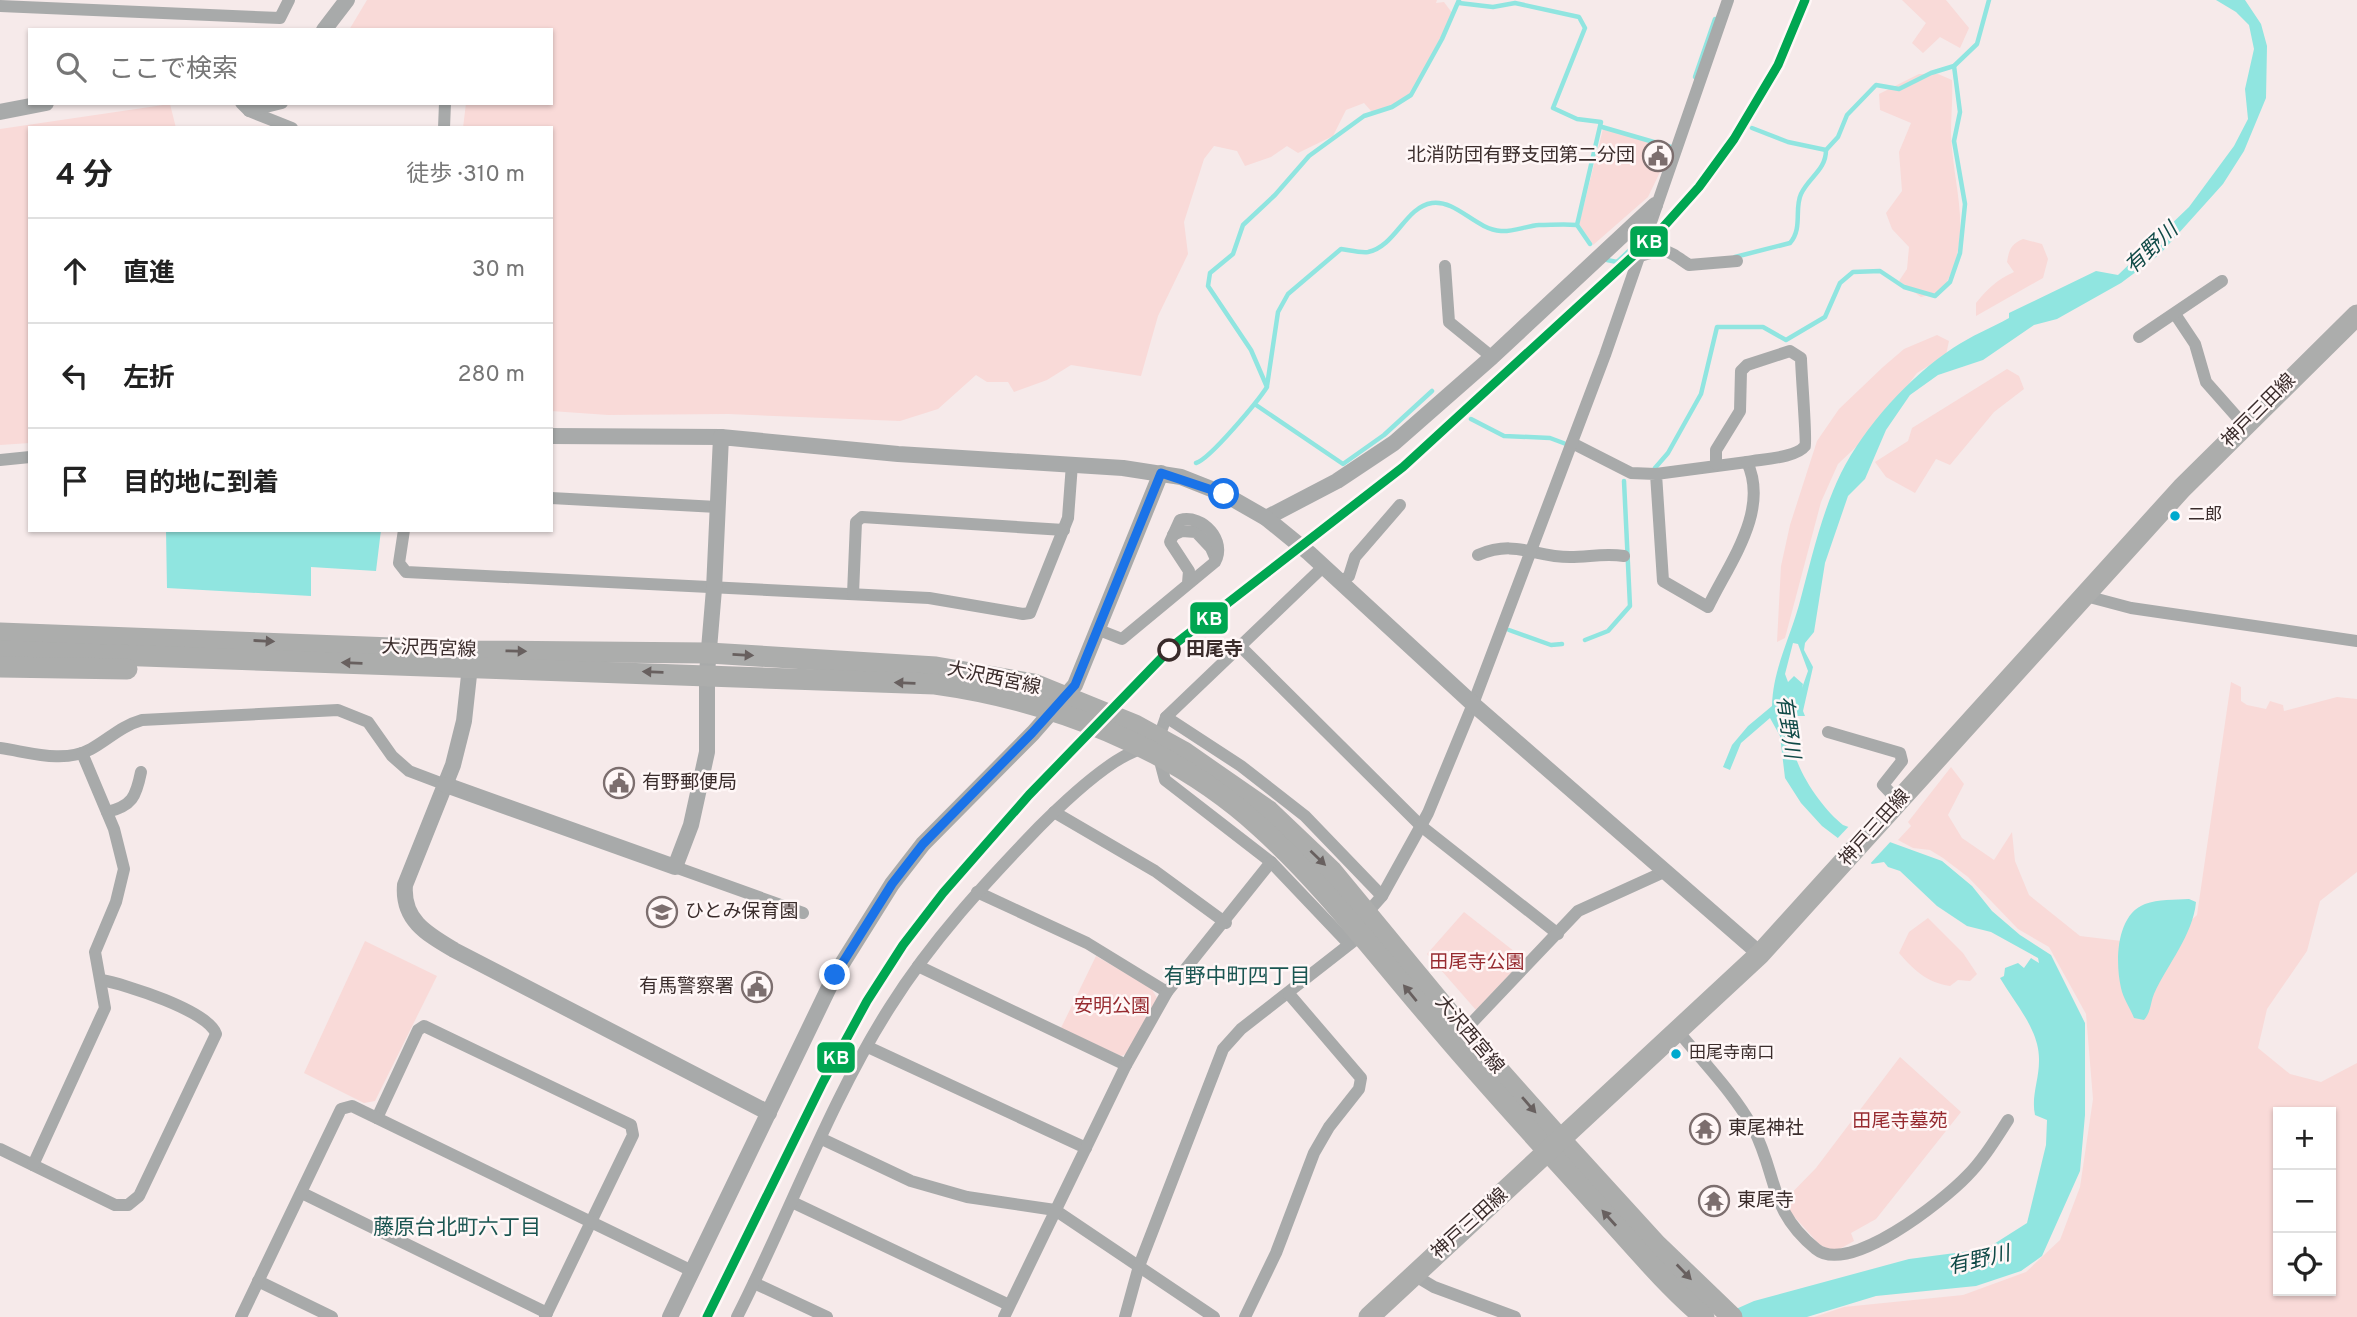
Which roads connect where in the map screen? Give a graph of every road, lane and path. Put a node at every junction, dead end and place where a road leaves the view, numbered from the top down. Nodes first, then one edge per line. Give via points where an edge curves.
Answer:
1 (289, 0) edge
2 (347, 0) edge
3 (1728, 0) edge
4 (39, 4) edge
5 (116, 5) edge
6 (0, 6) edge
7 (326, 28) edge
8 (36, 105) edge
9 (264, 105) edge
10 (446, 105) edge
11 (245, 107) edge
12 (0, 112) edge
13 (288, 126) edge
14 (443, 126) edge
15 (1655, 205) junction
16 (1640, 256) junction
17 (1737, 261) dead end
18 (1445, 266) dead end
19 (2222, 281) dead end
20 (2175, 314) junction
21 (2357, 315) edge
22 (2139, 337) dead end
23 (1492, 357) junction
24 (2244, 425) junction
25 (553, 436) edge
26 (721, 437) junction
27 (1572, 443) junction
28 (28, 457) edge
29 (0, 460) edge
30 (1747, 462) junction
31 (1072, 464) junction
32 (1716, 464) junction
33 (1161, 473) junction
34 (1656, 474) junction
35 (553, 498) edge
36 (1400, 505) dead end
37 (718, 507) junction
38 (1266, 518) junction
39 (1064, 530) junction
40 (404, 532) edge
41 (1532, 550) junction
42 (1478, 555) dead end
43 (1624, 556) dead end
44 (1324, 566) junction
45 (1341, 582) junction
46 (1188, 583) junction
47 (714, 589) junction
48 (853, 594) junction
49 (2082, 595) junction
50 (0, 618) edge
51 (1099, 630) junction
52 (0, 633) edge
53 (220, 639) junction
54 (2357, 641) edge
55 (1241, 647) junction
56 (0, 651) edge
57 (471, 659) junction
58 (293, 662) junction
59 (708, 663) junction
60 (0, 667) edge
61 (1474, 704) junction
62 (1166, 717) junction
63 (1828, 732) dead end
64 (1156, 746) junction
65 (0, 748) edge
66 (82, 753) junction
67 (141, 772) dead end
68 (446, 785) junction
69 (1895, 808) junction
70 (107, 812) junction
71 (1054, 812) junction
72 (1263, 818) junction
73 (1421, 826) junction
74 (1271, 862) junction
75 (675, 867) junction
76 (1666, 871) junction
77 (977, 892) junction
78 (1382, 896) junction
79 (803, 913) dead end
80 (1367, 913) junction
81 (1226, 923) junction
82 (1558, 934) junction
83 (1356, 939) junction
84 (1760, 954) junction
85 (918, 966) junction
86 (101, 980) junction
87 (1167, 992) junction
88 (1289, 994) junction
89 (1464, 1031) junction
90 (1678, 1031) junction
91 (868, 1047) junction
92 (1126, 1065) junction
93 (769, 1113) junction
94 (377, 1118) junction
95 (2008, 1121) dead end
96 (822, 1139) junction
97 (1555, 1146) junction
98 (1086, 1147) junction
99 (0, 1149) edge
100 (33, 1165) junction
101 (302, 1193) junction
102 (792, 1202) junction
103 (1055, 1210) junction
104 (593, 1222) junction
105 (1139, 1266) junction
106 (692, 1271) junction
107 (1414, 1275) junction
108 (258, 1281) junction
109 (754, 1283) junction
110 (1700, 1306) edge
111 (1006, 1311) edge
112 (546, 1315) edge
113 (241, 1317) edge
114 (332, 1317) edge
115 (670, 1317) edge
116 (737, 1317) edge
117 (827, 1317) edge
118 (1125, 1317) edge
119 (1214, 1317) edge
120 (1245, 1317) edge
121 (1369, 1317) edge
122 (1515, 1317) edge
123 (1732, 1317) edge

1 - 5 street via 280,18
2 - 7 street
3 - 15 street
4 - 5 street
4 - 6 street
8 - 12 street
9 - 11 street
10 - 14 street
11 - 13 street
15 - 16 street
15 - 23 street
16 - 17 street via 1661,249 1689,265
16 - 27 street
18 - 23 street via 1449,322
19 - 20 street
20 - 22 street
20 - 24 street via 2195,344 2206,382
21 - 24 main road, 神戸三田線
23 - 38 street via 1361,467
24 - 49 main road, 神戸三田線
25 - 26 street
26 - 31 street
26 - 37 street
27 - 34 street via 1631,473
27 - 41 street
28 - 29 street
30 - 32 street
30 - 32 street via 1796,452 1808,439 1801,358 1790,351 1741,371 1740,411 1716,450
30 - 34 street via 1755,480 1753,508 1708,607 1663,582
31 - 33 street
31 - 39 street
32 - 34 street
33 - 38 street via 1205,485
33 - 51 street
35 - 37 street
36 - 45 street via 1355,557 1349,576
37 - 47 street
38 - 44 street
39 - 48 street via 1030,612 929,598
39 - 48 street via 862,517 856,522
40 - 47 street via 399,563 406,572
41 - 42 street via 1510,546
41 - 43 street via 1570,557
41 - 61 street
44 - 45 street
44 - 55 street
45 - 61 street
46 - 46 street via 1189,571 1172,549 1180,520 1189,518 1199,521 1219,546 1215,562
46 - 51 street via 1122,639
47 - 48 street
47 - 59 street
49 - 54 street via 2131,608
49 - 69 main road, 神戸三田線
50 - 53 main road via 116,623
51 - 93 street via 1079,677 1059,704 923,844 892,884 835,975
52 - 53 main road, 大沢西宮線
53 -> 57 main road, 大沢西宮線
55 - 62 street
55 - 73 street
56 - 58 main road, 大沢西宮線
57 -> 58 main road, 大沢西宮線
57 - 59 main road, 大沢西宮線
57 - 68 street via 462,732
58 - 60 main road via 193,671
59 - 72 main road, 大沢西宮線 via 936,667 1027,692 1135,725 1184,752
59 - 75 street via 705,763 691,825
61 - 73 street
61 - 76 street
62 - 64 street
62 - 78 street via 1241,766 1305,816
63 - 69 street via 1900,752 1902,761 1883,785
64 - 71 street via 1129,755
64 - 74 street via 1165,780
65 - 66 street via 48,755
66 - 68 street via 122,726 142,720 338,710 368,722 392,756 410,771
66 - 70 street
67 - 70 street via 135,799 124,808
68 - 75 street
68 - 93 street via 405,885 405,904 416,925 478,963
69 - 84 main road, 神戸三田線
70 - 86 street via 124,869 116,902 97,942 95,961
71 - 77 street
71 - 81 street via 1155,872
72 -> 80 main road, 大沢西宮線 via 1331,870
72 - 83 main road, 大沢西宮線
73 - 78 street
73 - 82 street
74 - 81 street
74 - 83 street
75 - 79 street
76 - 82 street via 1589,904
76 - 84 street
77 - 85 street
77 - 87 street via 1087,943
78 - 80 street
80 - 89 main road, 大沢西宮線
81 - 87 street
82 - 89 street
83 - 88 street
97 -> 83 main road, 大沢西宮線
84 - 90 main road, 神戸三田線
85 - 91 street
85 - 92 street
86 - 100 street via 105,999 100,1020
86 - 100 street via 130,985 208,1022 215,1029 214,1041 134,1202 115,1205
87 - 92 street
88 - 105 street via 1241,1029 1223,1049
88 - 120 street via 1361,1078 1359,1089 1314,1153 1276,1253
89 -> 97 main road, 大沢西宮線
90 - 95 street via 1752,1127 1788,1219 1818,1251 1830,1256 1888,1237 1942,1197 1983,1158
90 - 97 main road, 神戸三田線
91 - 96 street
91 - 98 street
92 - 98 street
93 - 106 street
94 - 101 street via 352,1106 341,1109
94 - 104 street
94 - 104 street via 418,1030 424,1026 619,1119 631,1125 633,1135
96 - 102 street
96 - 103 street via 911,1181 967,1197
97 - 107 main road, 神戸三田線
97 - 110 main road, 大沢西宮線
98 - 103 street
99 - 100 street
101 - 108 street
101 - 112 street
102 - 109 street
102 - 111 street
103 - 105 street
103 - 111 street
104 - 106 street
104 - 112 street
105 - 118 street
105 - 119 street
106 - 115 street
107 - 121 main road, 神戸三田線
107 - 122 street
108 - 113 street
108 - 114 street
109 - 116 street
109 - 117 street
110 - 123 main road, 大沢西宮線

